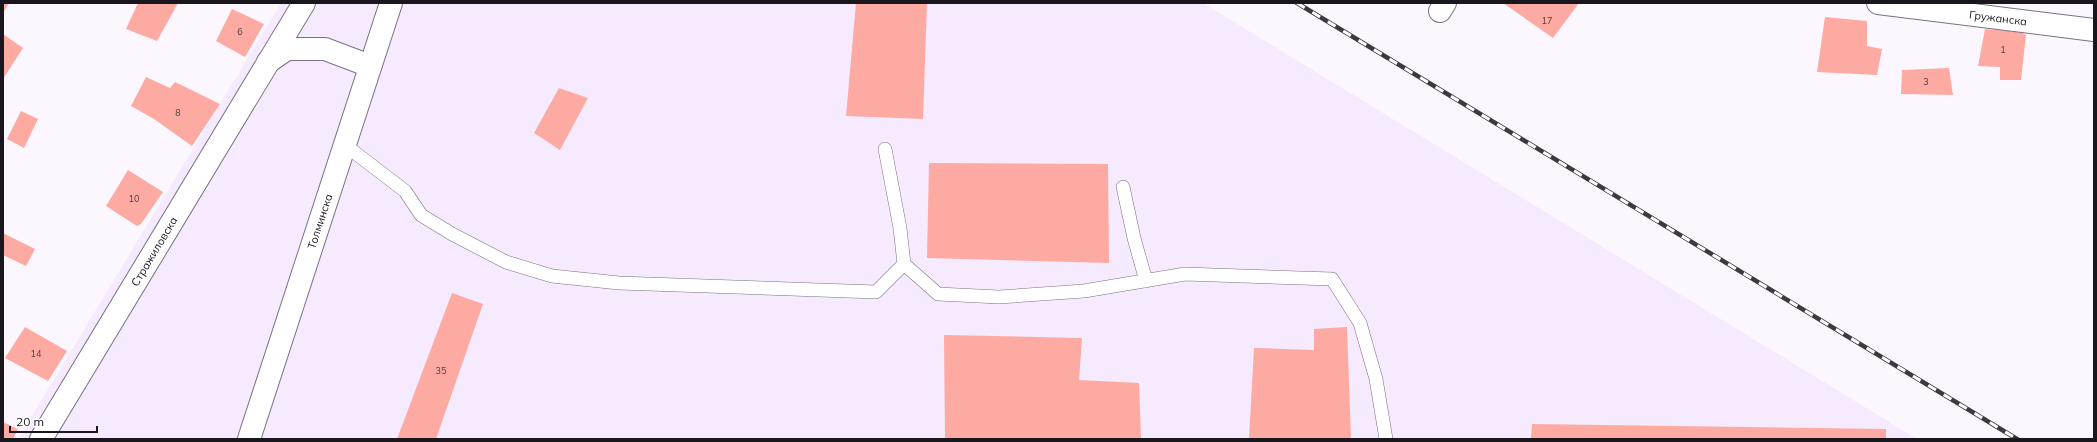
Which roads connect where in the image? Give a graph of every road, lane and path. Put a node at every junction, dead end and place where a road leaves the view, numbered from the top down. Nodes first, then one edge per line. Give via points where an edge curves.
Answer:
1 (304, 3) edge
2 (391, 3) edge
3 (1878, 3) edge
4 (2094, 30) edge
5 (267, 63) junction
6 (370, 66) junction
7 (345, 144) junction
8 (885, 149) dead end
9 (1123, 187) dead end
10 (904, 264) junction
11 (1146, 281) junction
12 (41, 439) edge
13 (250, 439) edge
14 (1386, 439) edge

1 - 5 street, Стражиловска
2 - 6 street, Толминска
3 - 4 street, Гружанска
5 - 6 street, Стражиловска via 287,49 325,49
5 - 12 street, Стражиловска
6 - 7 street, Толминска
7 - 10 lane via 405,191 421,215 506,262 552,276 635,284 876,292
7 - 13 street, Толминска
8 - 10 lane
9 - 11 lane
10 - 11 lane via 938,294 999,297 1084,291
11 - 14 lane via 1185,274 1332,279 1360,322 1376,378

